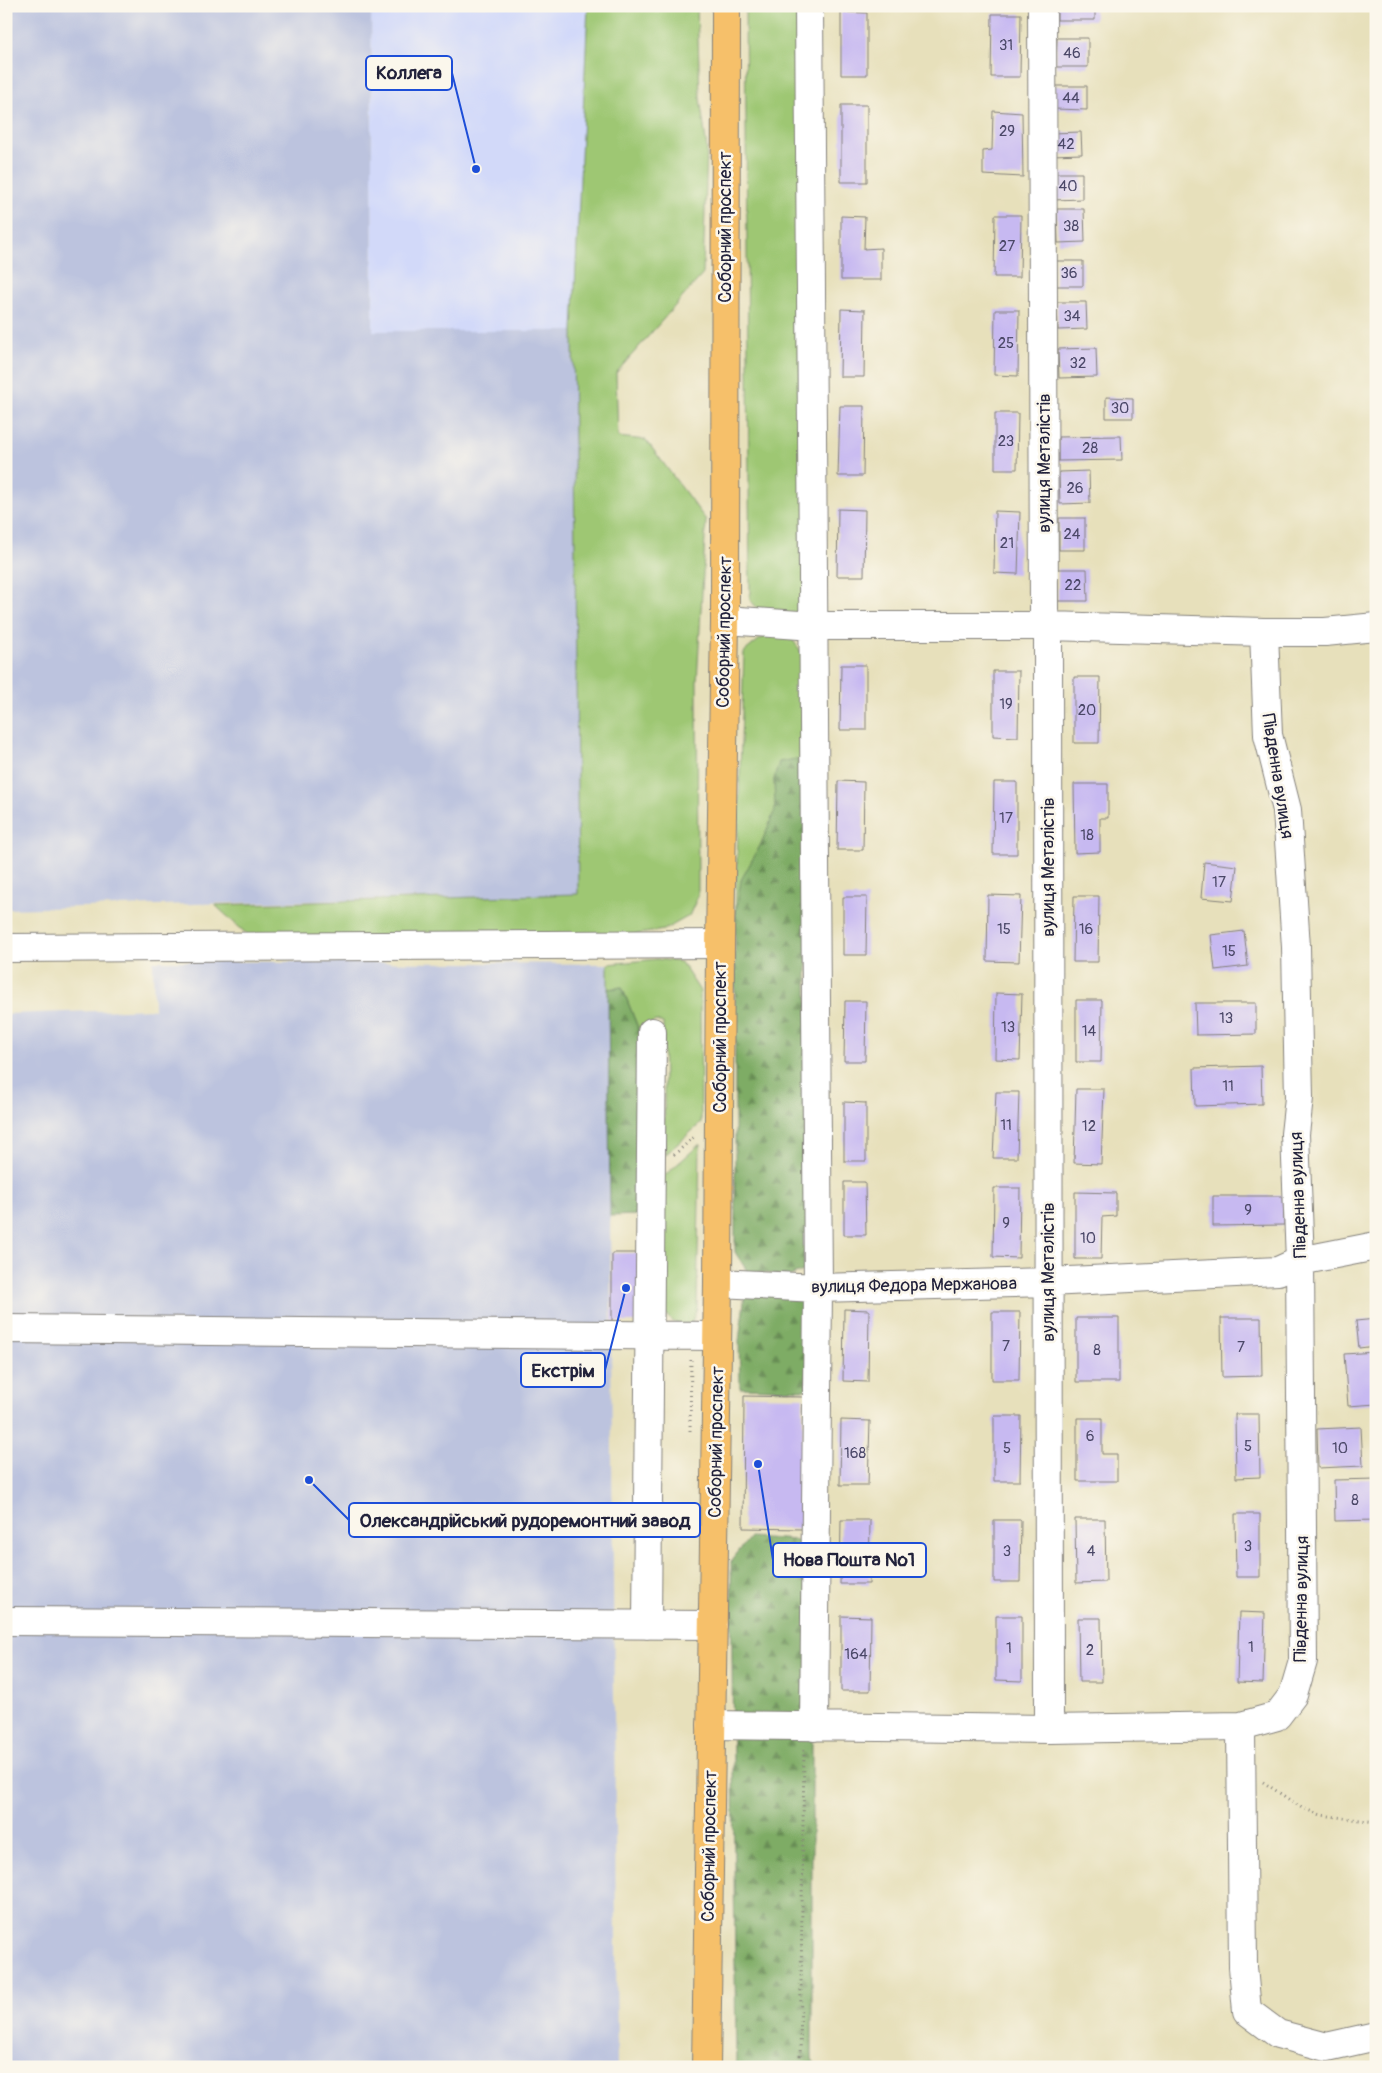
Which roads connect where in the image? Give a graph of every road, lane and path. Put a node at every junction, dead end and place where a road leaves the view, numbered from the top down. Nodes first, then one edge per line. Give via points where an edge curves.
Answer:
1 (726, 6) edge
2 (809, 6) edge
3 (1042, 6) edge
4 (725, 620) junction
5 (814, 626) junction
6 (1048, 626) junction
7 (1376, 627) edge
8 (1264, 632) junction
9 (720, 944) junction
10 (6, 948) edge
11 (652, 1032) dead end
12 (719, 1113) junction
13 (651, 1178) junction
14 (1376, 1246) edge
15 (1300, 1261) junction
16 (1048, 1282) junction
17 (718, 1283) junction
18 (818, 1288) junction
19 (6, 1329) edge
20 (650, 1335) junction
21 (717, 1336) junction
22 (6, 1621) edge
23 (647, 1625) junction
24 (713, 1626) junction
25 (711, 1725) junction
26 (1241, 1726) junction
27 (810, 1727) junction
28 (1049, 1728) junction
29 (1240, 1767) junction
30 (1376, 1822) edge
31 (1376, 2036) edge
32 (706, 2067) edge
33 (794, 2067) edge

1 - 4 main road, Соборний проспект
2 - 5 street
3 - 6 street, вулиця Металістів via 1044,602
4 - 5 street
4 - 9 main road, Соборний проспект
5 - 6 street
5 - 18 street
6 - 8 street
6 - 16 street, вулиця Металістів
7 - 8 street via 1325,632
8 - 15 street, Південна вулиця via 1268,735 1287,810 1296,947 1299,1098 1295,1134
9 - 10 street
9 - 12 main road, Соборний проспект
11 - 13 street
12 - 13 path
12 - 17 main road, Соборний проспект
13 - 20 street
14 - 15 street, вулиця Федора Мержанова
15 - 16 street, вулиця Федора Мержанова via 1278,1271
15 - 26 street, Південна вулиця via 1303,1662 1293,1695 1277,1716
16 - 18 street, вулиця Федора Мержанова
16 - 28 street, вулиця Металістів
17 - 18 street, вулиця Федора Мержанова
17 - 21 main road, Соборний проспект
18 - 27 street
19 - 20 street
20 - 21 street
20 - 23 street
21 - 24 main road, Соборний проспект
22 - 23 street
23 - 24 street
24 - 25 main road, Соборний проспект
25 - 27 street, Південна вулиця
25 - 32 main road, Соборний проспект
26 - 28 street, Південна вулиця
26 - 29 street
27 - 28 street, Південна вулиця
27 - 33 path via 800,2065
29 - 30 path via 1302,1808 1322,1815
29 - 31 street via 1243,1968 1247,2011 1278,2034 1327,2046

